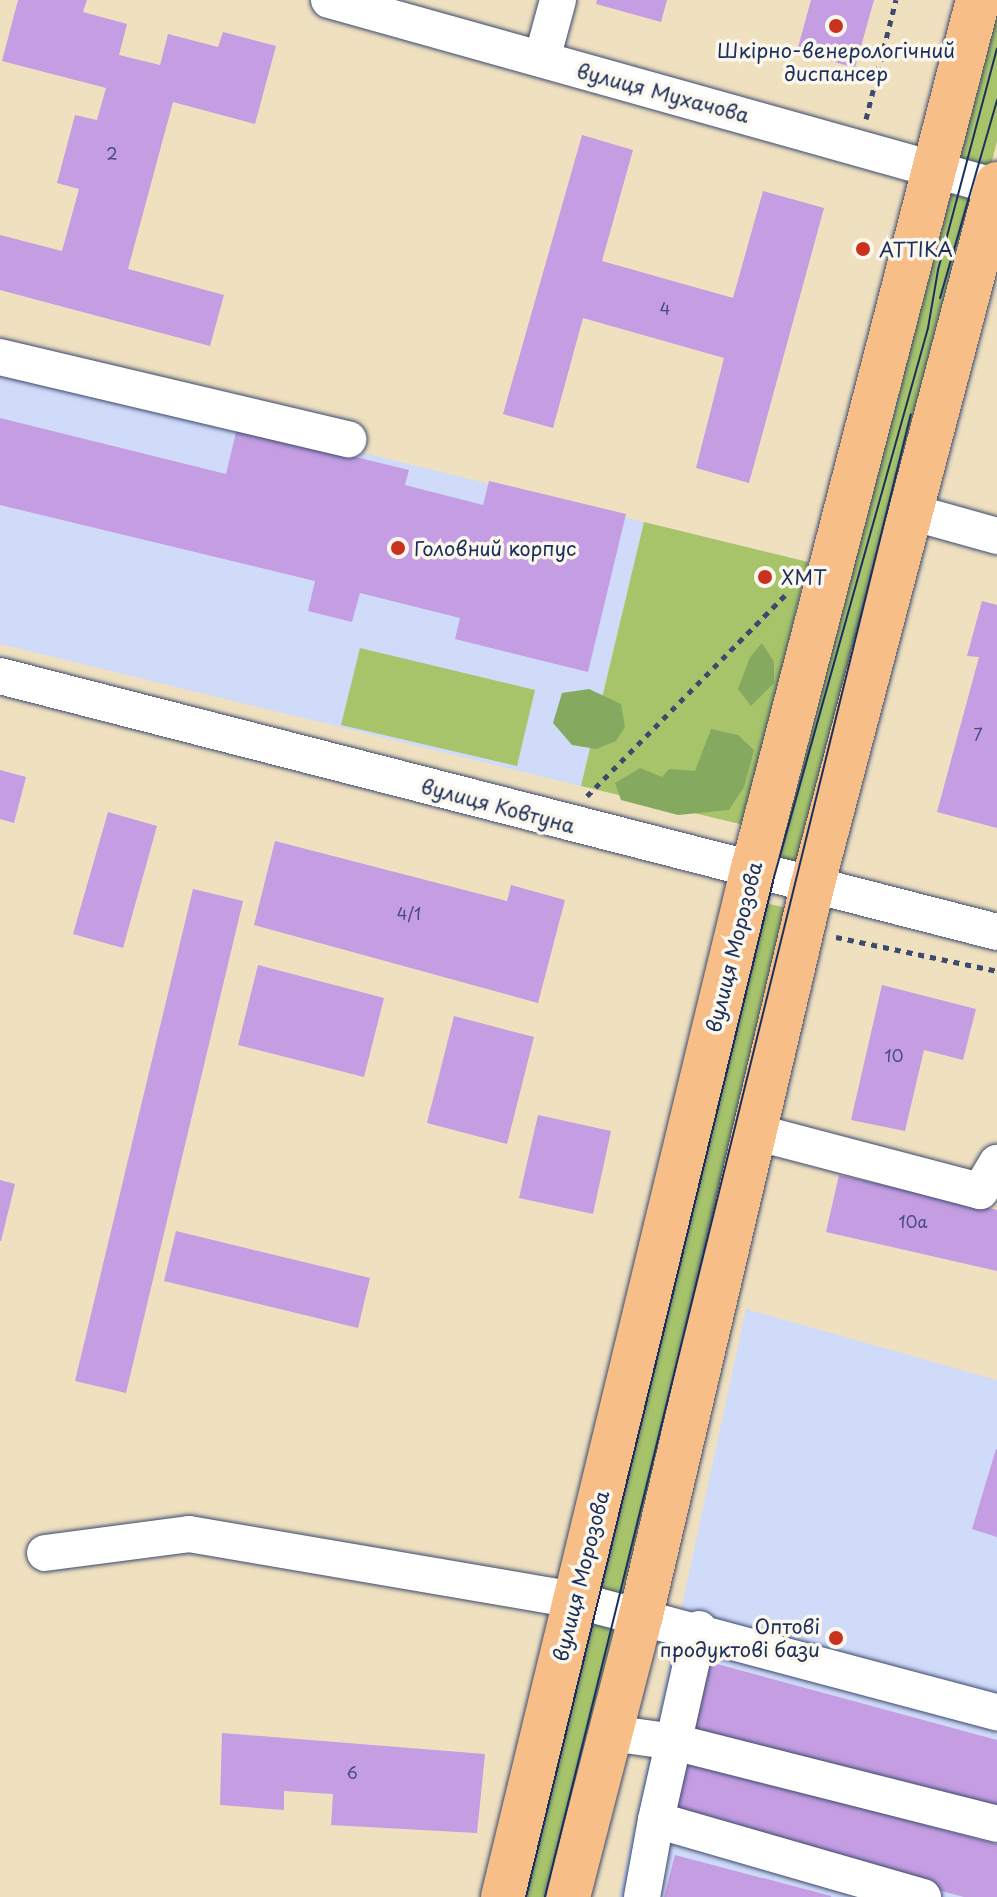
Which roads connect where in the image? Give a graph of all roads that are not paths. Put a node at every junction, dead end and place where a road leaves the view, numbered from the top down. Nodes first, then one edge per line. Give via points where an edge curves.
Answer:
1 (329, 0) edge
2 (558, 0) edge
3 (978, 0) edge
4 (542, 59) junction
5 (936, 169) junction
6 (997, 186) edge
7 (0, 357) edge
8 (348, 439) dead end
9 (911, 512) junction
10 (997, 536) edge
11 (0, 676) edge
12 (752, 872) junction
13 (812, 887) junction
14 (997, 932) edge
15 (755, 1132) junction
16 (997, 1163) edge
17 (45, 1553) dead end
18 (575, 1600) junction
19 (641, 1615) junction
20 (699, 1629) junction
21 (997, 1712) edge
22 (611, 1733) junction
23 (674, 1742) junction
24 (656, 1820) junction
25 (997, 1824) edge
26 (503, 1897) edge
27 (568, 1897) edge
28 (642, 1897) edge
29 (923, 1897) edge

1 - 4 street, вулиця Мухачова
2 - 4 street
3 - 5 main road, вулиця Морозова
4 - 5 street, вулиця Мухачова
5 - 6 street, вулиця Мухачова
5 - 12 main road, вулиця Морозова
6 - 9 main road
7 - 8 street
9 - 10 street
9 - 13 main road
11 - 12 street, вулиця Ковтуна
12 - 13 street, вулиця Ковтуна
12 - 18 main road, вулиця Морозова
13 - 14 street, вулиця Ковтуна
13 - 15 main road
15 - 16 street via 980,1191
15 - 19 main road
17 - 18 street via 189,1534
18 - 19 street
18 - 26 main road, вулиця Морозова
19 - 20 street
19 - 22 main road
20 - 21 street
20 - 23 street
22 - 23 street
22 - 27 main road
23 - 24 street
23 - 25 street
24 - 28 street
24 - 29 street

